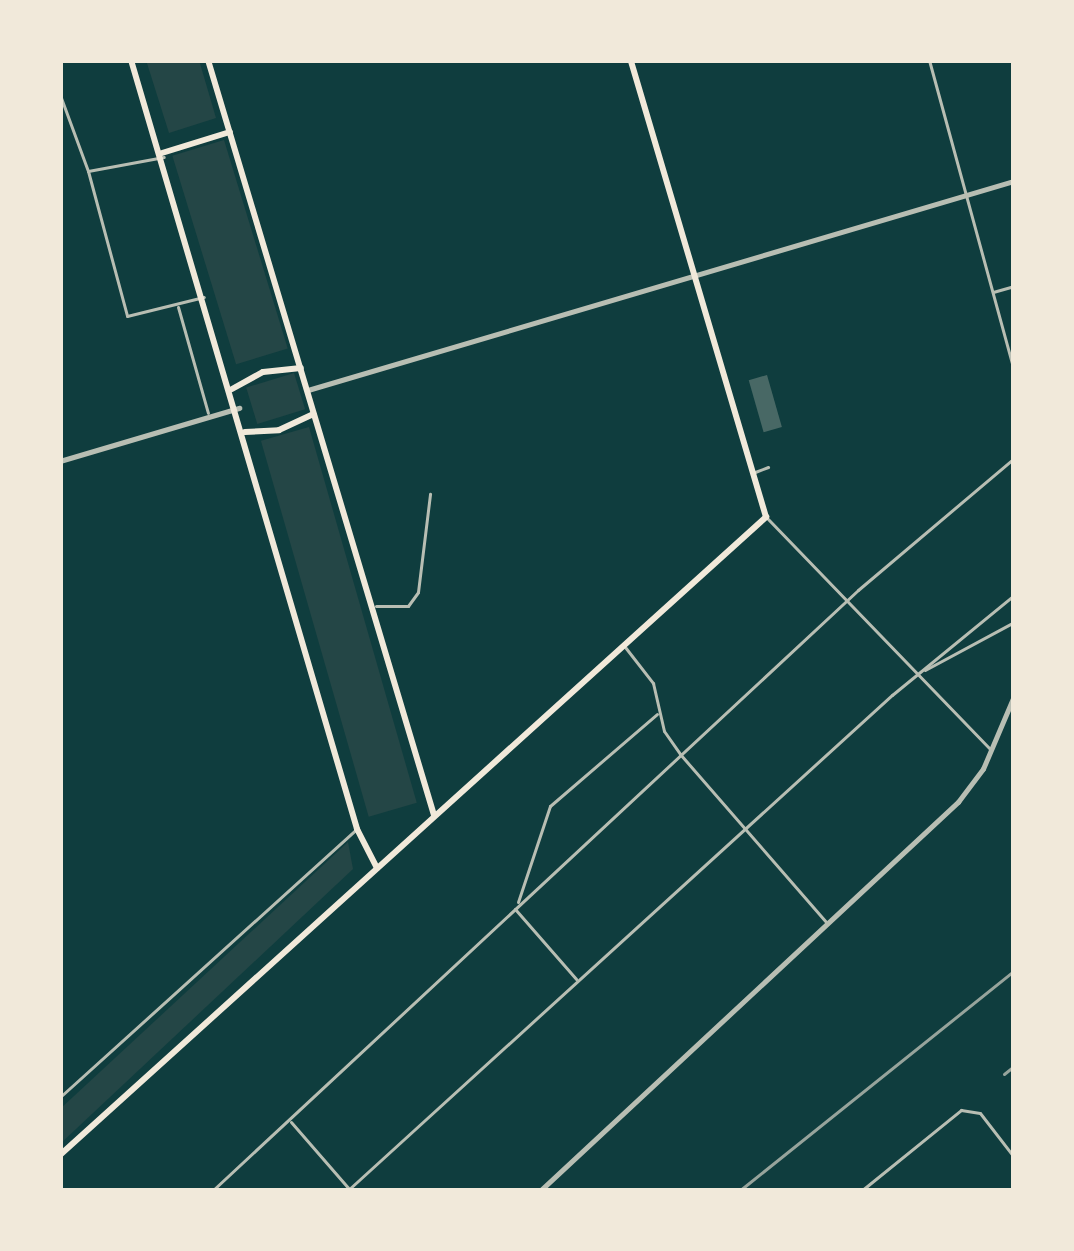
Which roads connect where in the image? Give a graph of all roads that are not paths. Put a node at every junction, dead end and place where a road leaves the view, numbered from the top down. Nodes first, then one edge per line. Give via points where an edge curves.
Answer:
1 (131, 60) edge
2 (208, 60) edge
3 (631, 60) edge
4 (929, 60) edge
5 (60, 95) edge
6 (230, 132) junction
7 (163, 155) junction
8 (88, 171) junction
9 (1014, 181) edge
10 (970, 194) junction
11 (696, 274) junction
12 (1014, 286) edge
13 (991, 293) junction
14 (205, 297) junction
15 (178, 305) junction
16 (301, 368) junction
17 (1014, 371) edge
18 (232, 388) junction
19 (308, 390) junction
20 (239, 408) junction
21 (313, 414) junction
22 (209, 417) junction
23 (245, 431) junction
24 (1014, 458) edge
25 (60, 461) edge
26 (768, 467) dead end
27 (754, 472) junction
28 (430, 494) dead end
29 (766, 518) junction
30 (1014, 595) edge
31 (373, 606) junction
32 (846, 607) junction
33 (1014, 622) edge
34 (625, 647) junction
35 (918, 674) junction
36 (1014, 696) edge
37 (658, 713) junction
38 (992, 751) junction
39 (680, 754) junction
40 (434, 815) junction
41 (746, 827) junction
42 (356, 829) junction
43 (377, 868) junction
44 (516, 906) junction
45 (828, 924) junction
46 (577, 980) junction
47 (60, 1097) edge
48 (290, 1121) junction
49 (60, 1155) edge
50 (1014, 1157) edge
51 (349, 1190) edge
52 (212, 1191) edge
53 (539, 1191) edge
54 (861, 1191) edge

1 - 7 main road
2 - 6 main road
3 - 11 main road
4 - 10 street
5 - 8 street
6 - 7 main road
6 - 16 main road
7 - 8 street
7 - 14 main road
8 - 15 street via 127,316
9 - 10 street
10 - 11 street
10 - 13 street
11 - 19 street
11 - 27 main road
12 - 13 street
13 - 17 street
14 - 15 street
14 - 18 main road
15 - 22 street
16 - 18 main road via 263,372
16 - 19 main road
18 - 20 main road
19 - 21 main road
20 - 22 street
20 - 23 main road
21 - 23 main road via 279,430
21 - 31 main road
22 - 25 street
23 - 42 main road
24 - 32 street
26 - 27 street
27 - 29 main road
28 - 31 street via 418,592 408,606
29 - 32 street
29 - 34 main road
30 - 35 street
31 - 40 main road
32 - 35 street
32 - 39 street
33 - 35 street
34 - 37 street via 653,683
34 - 40 main road
35 - 38 street
35 - 41 street
36 - 38 street
37 - 39 street
37 - 44 street via 550,806
38 - 45 street via 958,802
39 - 41 street
39 - 44 street
40 - 43 main road
41 - 45 street
41 - 46 street
42 - 43 main road
42 - 47 street
43 - 49 main road
44 - 46 street
44 - 48 street
45 - 53 street
46 - 51 street
48 - 51 street
48 - 52 street
50 - 54 street via 980,1113 961,1110

